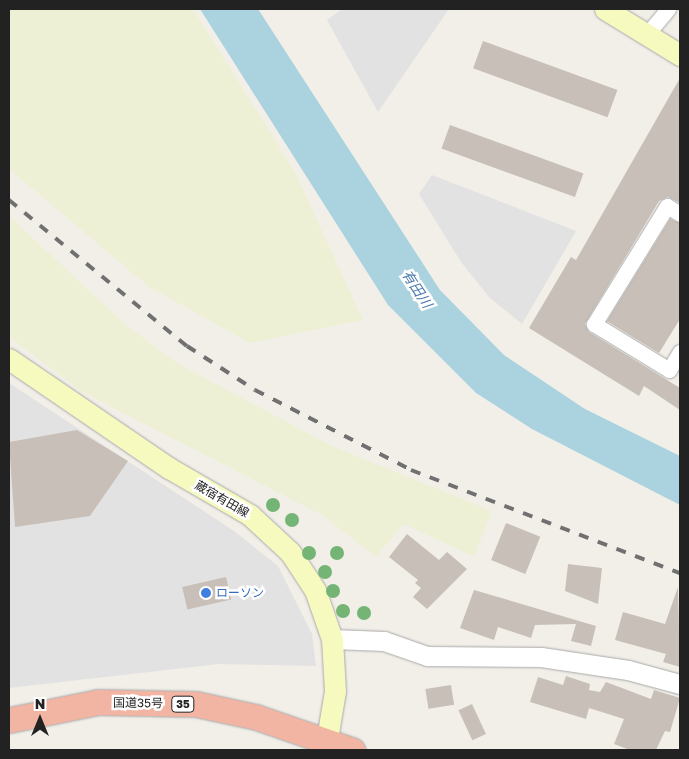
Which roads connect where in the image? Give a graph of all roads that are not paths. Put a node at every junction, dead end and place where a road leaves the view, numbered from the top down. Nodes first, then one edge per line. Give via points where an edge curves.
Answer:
1 (605, 9) edge
2 (668, 9) edge
3 (647, 34) junction
4 (680, 55) edge
5 (680, 214) edge
6 (680, 352) edge
7 (9, 359) edge
8 (332, 639) junction
9 (680, 684) edge
10 (9, 720) edge
11 (327, 739) junction
12 (352, 750) edge

1 - 3 main road
2 - 3 street
3 - 4 main road
5 - 6 street via 667,206 594,324 669,370
7 - 8 main road, 蔵宿有田線 via 169,468 250,515 290,552 315,590
8 - 9 street via 384,641 427,656 541,657 628,670
8 - 11 main road, 蔵宿有田線 via 335,691
10 - 11 highway, 国道35号 / 35 via 98,702 196,704 256,717
11 - 12 highway, 国道35号 / 35

